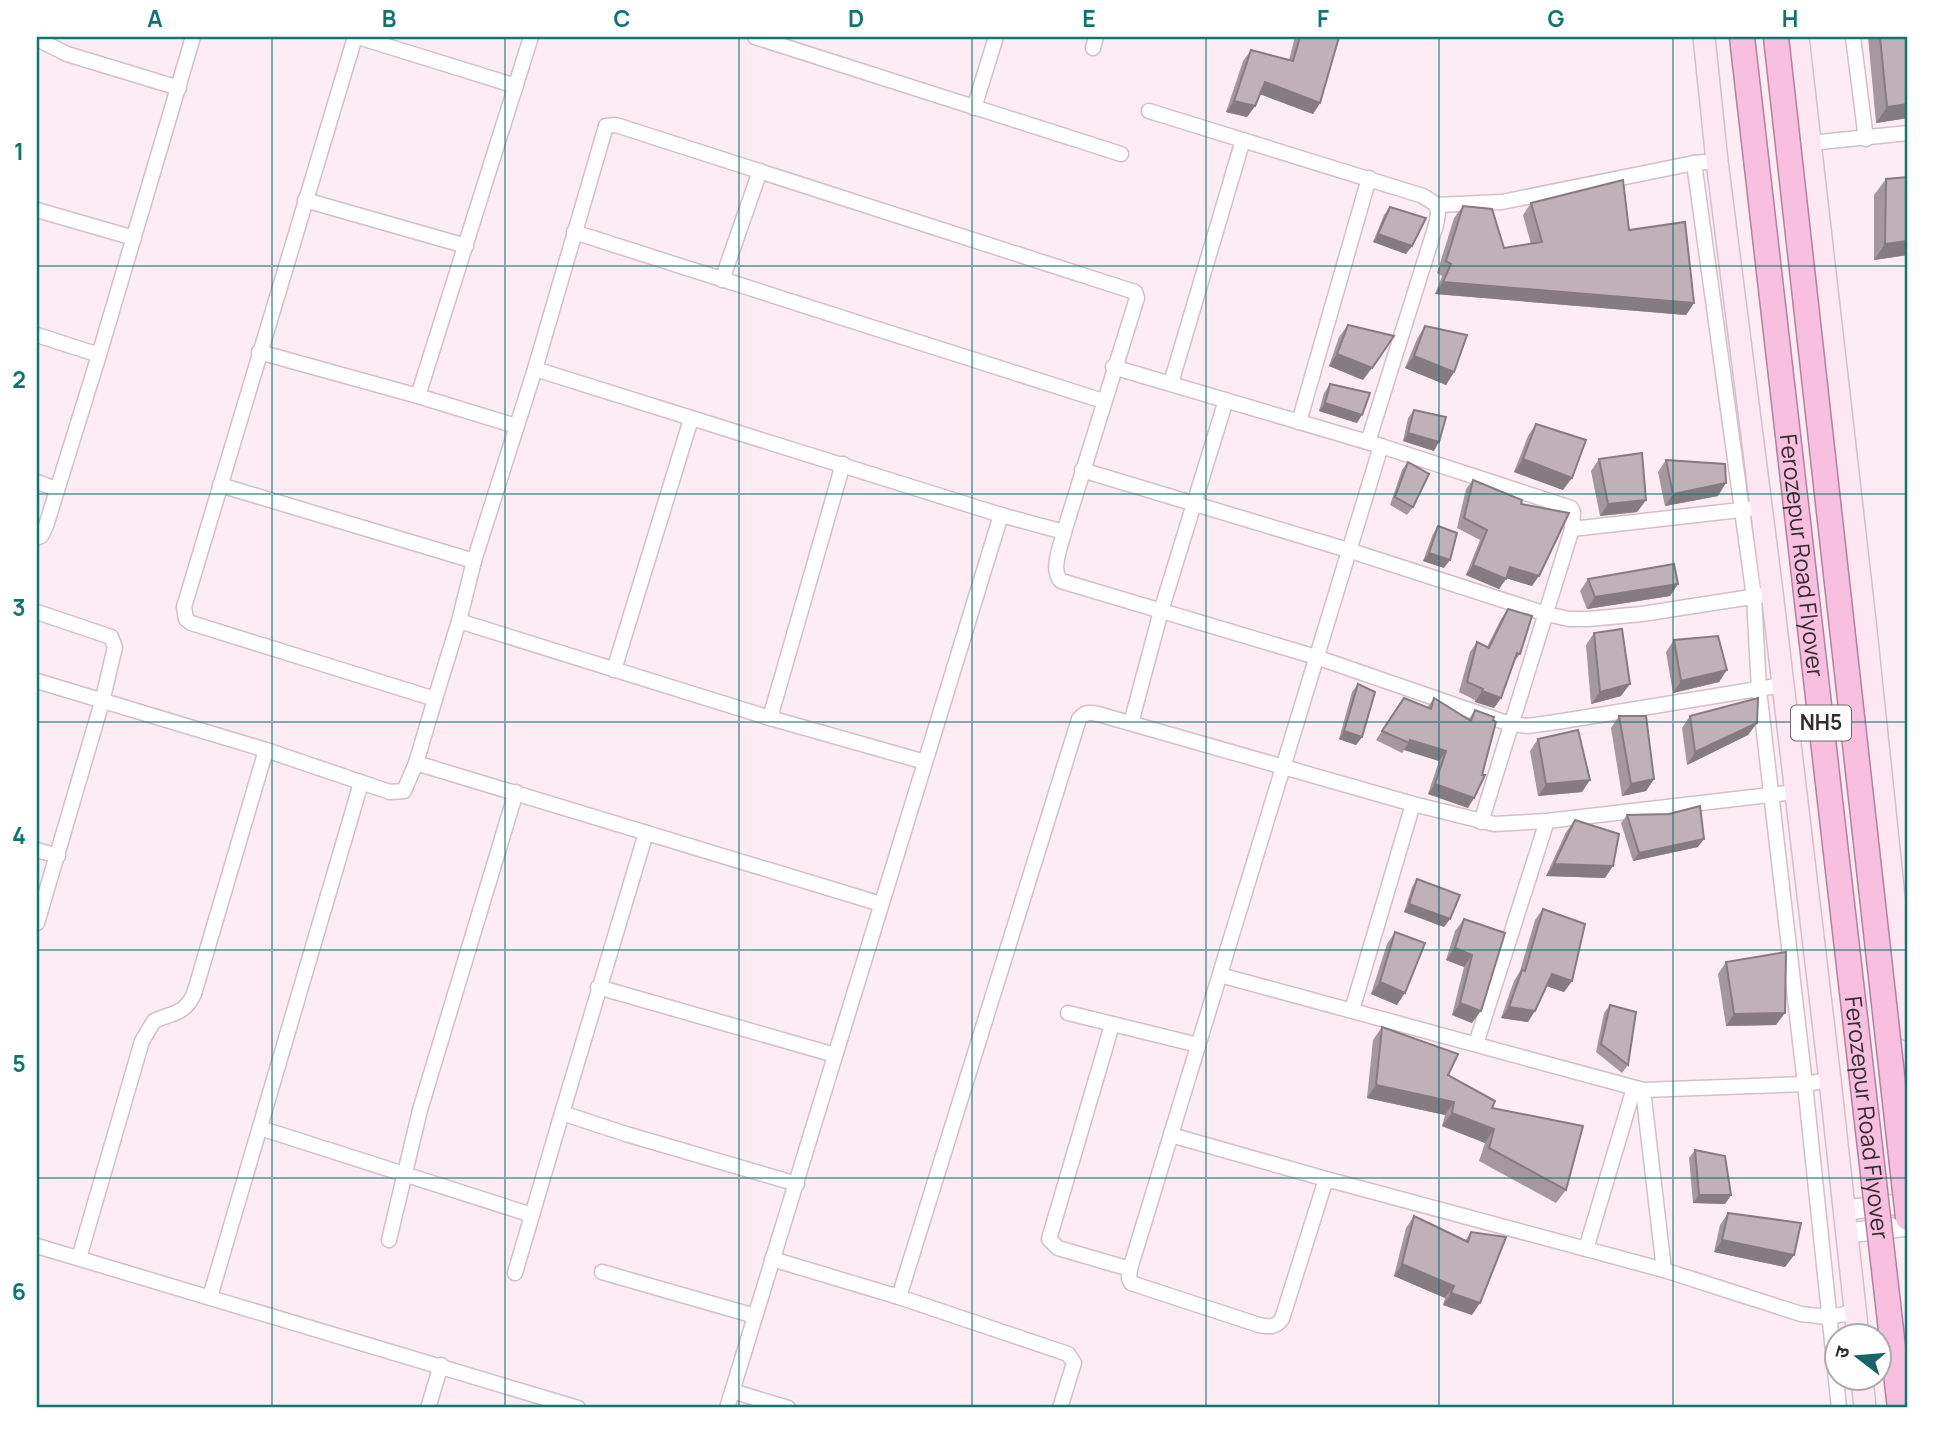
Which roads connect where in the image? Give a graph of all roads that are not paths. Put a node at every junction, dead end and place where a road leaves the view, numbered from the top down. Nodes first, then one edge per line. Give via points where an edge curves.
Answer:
1 (193, 37) edge
2 (356, 37) edge
3 (531, 37) edge
4 (755, 37) edge
5 (996, 37) edge
6 (1704, 37) edge
7 (1742, 37) edge
8 (1776, 37) edge
9 (1797, 37) edge
10 (1853, 37) edge
11 (37, 39) edge
12 (516, 86) junction
13 (179, 88) junction
14 (974, 108) junction
15 (1149, 111) dead end
16 (1908, 133) edge
17 (1866, 139) junction
18 (1243, 140) junction
19 (1810, 143) junction
20 (1121, 154) dead end
21 (1717, 161) junction
22 (1694, 163) junction
23 (760, 171) junction
24 (1369, 178) junction
25 (305, 200) junction
26 (1437, 205) junction
27 (37, 210) edge
28 (574, 232) junction
29 (134, 238) junction
30 (466, 246) junction
31 (722, 280) junction
32 (37, 335) edge
33 (259, 352) junction
34 (99, 355) junction
35 (1114, 367) junction
36 (535, 369) junction
37 (1171, 383) junction
38 (418, 396) junction
39 (1226, 400) junction
40 (1103, 401) junction
41 (691, 419) junction
42 (1299, 422) junction
43 (516, 426) junction
44 (1374, 444) junction
45 (843, 464) junction
46 (1082, 470) junction
47 (37, 482) edge
48 (220, 485) junction
49 (57, 489) junction
50 (1195, 503) junction
51 (1751, 508) junction
52 (1001, 515) junction
53 (1572, 529) junction
54 (1064, 532) junction
55 (37, 538) edge
56 (1348, 550) junction
57 (474, 561) junction
58 (1763, 595) junction
59 (1161, 611) junction
60 (37, 612) edge
61 (1546, 614) junction
62 (459, 621) junction
63 (1316, 657) junction
64 (614, 670) junction
65 (37, 681) edge
66 (1782, 685) junction
67 (1759, 690) junction
68 (435, 699) junction
69 (102, 702) junction
70 (770, 718) junction
71 (1131, 723) junction
72 (1510, 724) junction
73 (265, 750) junction
74 (926, 762) junction
75 (416, 763) junction
76 (1284, 766) junction
77 (361, 783) junction
78 (516, 792) junction
79 (1795, 792) junction
80 (1771, 794) junction
81 (1413, 804) junction
82 (1547, 821) junction
83 (1481, 822) junction
84 (646, 833) junction
85 (37, 850) edge
86 (58, 856) junction
87 (881, 904) junction
88 (37, 923) edge
89 (1220, 975) junction
90 (598, 988) junction
91 (1352, 1010) junction
92 (1068, 1013) dead end
93 (1112, 1025) junction
94 (1908, 1030) edge
95 (1476, 1044) junction
96 (1198, 1045) junction
97 (835, 1055) junction
98 (1830, 1080) junction
99 (1805, 1084) junction
100 (1639, 1089) junction
101 (562, 1112) junction
102 (260, 1128) junction
103 (1171, 1135) junction
104 (404, 1176) junction
105 (1326, 1179) junction
106 (797, 1184) junction
107 (1908, 1203) edge
108 (1845, 1210) junction
109 (532, 1215) junction
110 (1908, 1218) edge
111 (1908, 1226) edge
112 (1848, 1233) junction
113 (389, 1240) dead end
114 (37, 1246) edge
115 (1586, 1249) junction
116 (79, 1258) junction
117 (772, 1259) junction
118 (1130, 1269) junction
119 (1664, 1270) junction
120 (602, 1272) dead end
121 (515, 1273) dead end
122 (210, 1297) junction
123 (899, 1297) junction
124 (1856, 1312) junction
125 (755, 1316) junction
126 (1828, 1317) junction
127 (1857, 1322) edge
128 (440, 1366) junction
129 (732, 1391) junction
130 (428, 1408) edge
131 (578, 1408) edge
132 (727, 1408) edge
133 (788, 1408) edge
134 (1060, 1408) edge
135 (1839, 1408) edge
136 (1900, 1408) edge

1 - 13 street
2 - 12 street
2 - 25 street
3 - 12 street
4 - 14 street
5 - 14 street
6 - 21 main road
7 - 136 highway, Ferozepur Road Flyover / NH5, bridge
8 - 110 highway, Ferozepur Road Flyover / NH5, bridge
9 - 19 main road
10 - 17 street
11 - 13 street via 67,54
12 - 30 street
13 - 29 street
14 - 20 street
15 - 18 street
16 - 17 street
17 - 19 street
18 - 24 street
18 - 37 street
19 - 94 main road
21 - 22 street
21 - 51 main road
22 - 26 street via 1502,202
22 - 51 street
23 - 28 street via 610,124 602,131
23 - 31 street
23 - 35 street via 1130,289 1137,298
24 - 26 street
24 - 42 street
25 - 30 street
25 - 33 street
26 - 44 street via 1436,225
27 - 29 street
28 - 31 street
28 - 36 street
29 - 34 street
30 - 38 street
31 - 40 street
32 - 34 street
33 - 38 street
33 - 48 street
34 - 49 street
35 - 37 street
35 - 40 street
36 - 41 street
36 - 43 street
37 - 39 street
38 - 43 street
39 - 42 street
39 - 50 street
40 - 46 street
41 - 45 street
41 - 64 street
42 - 44 street
43 - 57 street
44 - 53 street via 1567,505 1573,512
44 - 56 street
45 - 52 street
45 - 70 street
46 - 50 street
46 - 54 street
47 - 49 street
48 - 57 street
48 - 68 street via 184,607 186,619
49 - 55 street via 44,532
50 - 56 street
50 - 59 street
51 - 53 street
51 - 58 main road
52 - 54 street
52 - 74 street
53 - 61 street
54 - 59 street via 1055,570 1061,581
56 - 61 street
56 - 63 street
57 - 62 street
58 - 61 street via 1588,619
58 - 66 main road
58 - 67 street
59 - 63 street
59 - 71 street
60 - 69 street via 111,637 115,647
61 - 72 street
62 - 64 street
62 - 68 street
63 - 72 street
63 - 76 street
64 - 70 street
65 - 69 street
66 - 67 street
66 - 79 main road
67 - 72 street via 1528,726
67 - 80 street
68 - 75 street
69 - 73 street
69 - 86 street
70 - 74 street
71 - 76 street
71 - 123 street via 1090,712 1079,719
72 - 83 street
73 - 77 street
73 - 116 street via 194,994 180,1012 153,1021 142,1041
74 - 87 street
75 - 77 street via 404,791 390,792
75 - 78 street
76 - 81 street
76 - 89 street
77 - 102 street
78 - 84 street
78 - 104 street
79 - 80 street
79 - 98 main road
80 - 82 street
80 - 99 street
81 - 83 street
81 - 91 street
82 - 83 street
82 - 95 street
84 - 87 street
84 - 90 street
85 - 86 street
86 - 88 street
87 - 97 street
89 - 91 street
89 - 96 street
90 - 97 street
90 - 101 street
91 - 95 street
92 - 93 street
93 - 96 street
93 - 118 street via 1049,1239 1058,1248
95 - 100 street
96 - 103 street
97 - 106 street
98 - 99 street
98 - 108 main road
99 - 100 street
99 - 126 street
100 - 115 street
100 - 119 street
101 - 106 street
101 - 109 street
102 - 104 street
102 - 122 street
103 - 105 street
103 - 118 street
104 - 109 street
104 - 113 street
105 - 115 street
105 - 118 street via 1278,1325 1259,1325 1134,1285
106 - 117 street
107 - 108 street
108 - 112 main road
109 - 121 street
111 - 112 street
112 - 124 main road
114 - 116 street
115 - 119 street
116 - 122 street
117 - 123 street
117 - 125 street
119 - 126 street via 1801,1314
120 - 125 street
122 - 128 street
123 - 134 street via 1068,1354 1074,1363
124 - 126 street
124 - 127 main road
125 - 129 street
126 - 135 street
128 - 130 street
128 - 131 street
129 - 132 street
129 - 133 street

